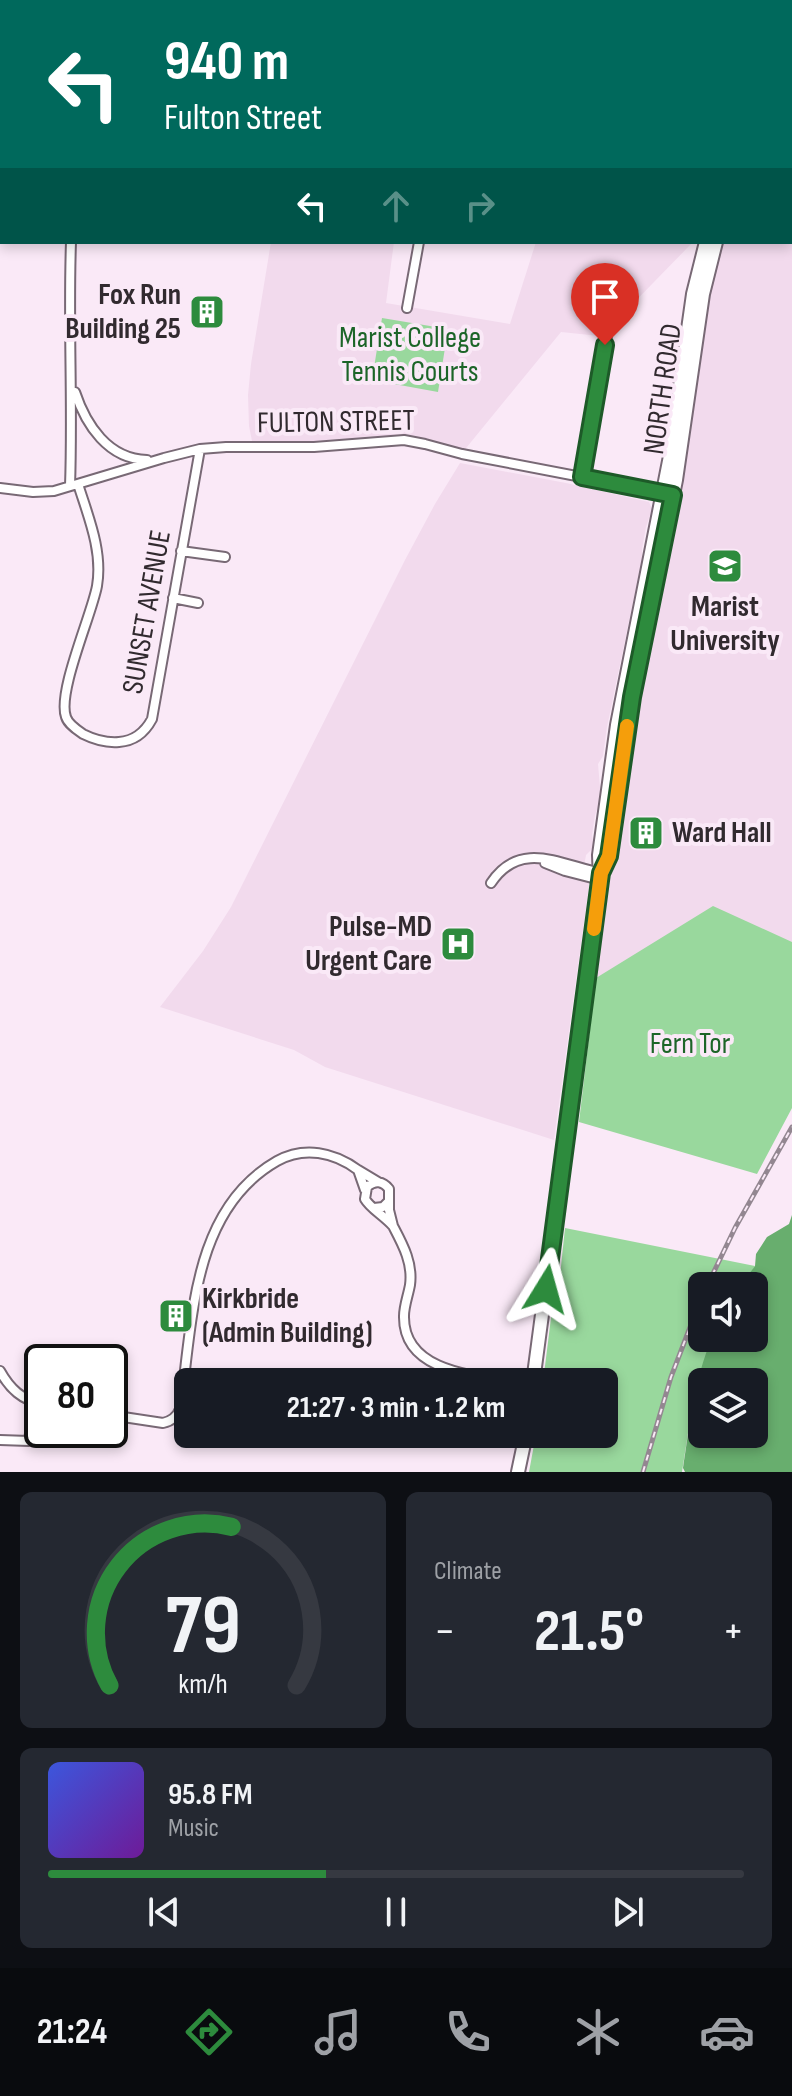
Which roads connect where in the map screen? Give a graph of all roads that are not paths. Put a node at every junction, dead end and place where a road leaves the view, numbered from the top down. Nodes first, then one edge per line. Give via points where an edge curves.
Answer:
1 (71, 244) edge
2 (419, 244) edge
3 (705, 244) edge
4 (716, 244) edge
5 (407, 308) dead end
6 (607, 336) dead end
7 (70, 368) junction
8 (200, 449) junction
9 (159, 459) junction
10 (582, 477) junction
11 (74, 485) junction
12 (0, 488) edge
13 (668, 494) junction
14 (181, 551) junction
15 (225, 557) dead end
16 (173, 598) junction
17 (198, 603) dead end
18 (600, 876) junction
19 (491, 883) dead end
20 (358, 1170) junction
21 (379, 1182) junction
22 (365, 1190) junction
23 (389, 1201) junction
24 (374, 1208) junction
25 (393, 1226) junction
26 (445, 1368) edge
27 (535, 1368) edge
28 (0, 1371) edge
29 (24, 1396) edge
30 (128, 1418) edge
31 (0, 1440) edge
32 (24, 1441) edge
33 (523, 1448) edge
34 (518, 1472) edge

1 - 7 street
2 - 5 street
3 - 13 highway, NORTH ROAD via 695,284
4 - 13 highway, NORTH ROAD
6 - 10 street
7 - 9 street via 83,412 102,440 133,459
7 - 11 street
8 - 9 street, FULTON STREET
8 - 10 street, FULTON STREET via 411,441
8 - 14 street, SUNSET AVENUE
9 - 11 street, FULTON STREET
10 - 13 street, FULTON STREET
11 - 12 street, FULTON STREET via 40,492
11 - 16 street, SUNSET AVENUE via 94,536 99,566 66,696 65,714 78,730 120,742 147,729
13 - 18 highway, NORTH ROAD via 618,715
14 - 15 street
14 - 16 street, SUNSET AVENUE
16 - 17 street
18 - 19 street via 538,858 513,862
18 - 27 highway, NORTH ROAD
20 - 21 street
20 - 22 street
20 - 30 street via 334,1157 303,1152 275,1163 246,1185 219,1220 207,1250 177,1415 163,1423
21 - 22 street
21 - 23 street via 389,1189
22 - 24 street via 365,1199
23 - 24 street
23 - 25 street
24 - 25 street
25 - 26 street via 411,1270 403,1314 410,1342
28 - 29 street
31 - 32 street
33 - 34 highway

